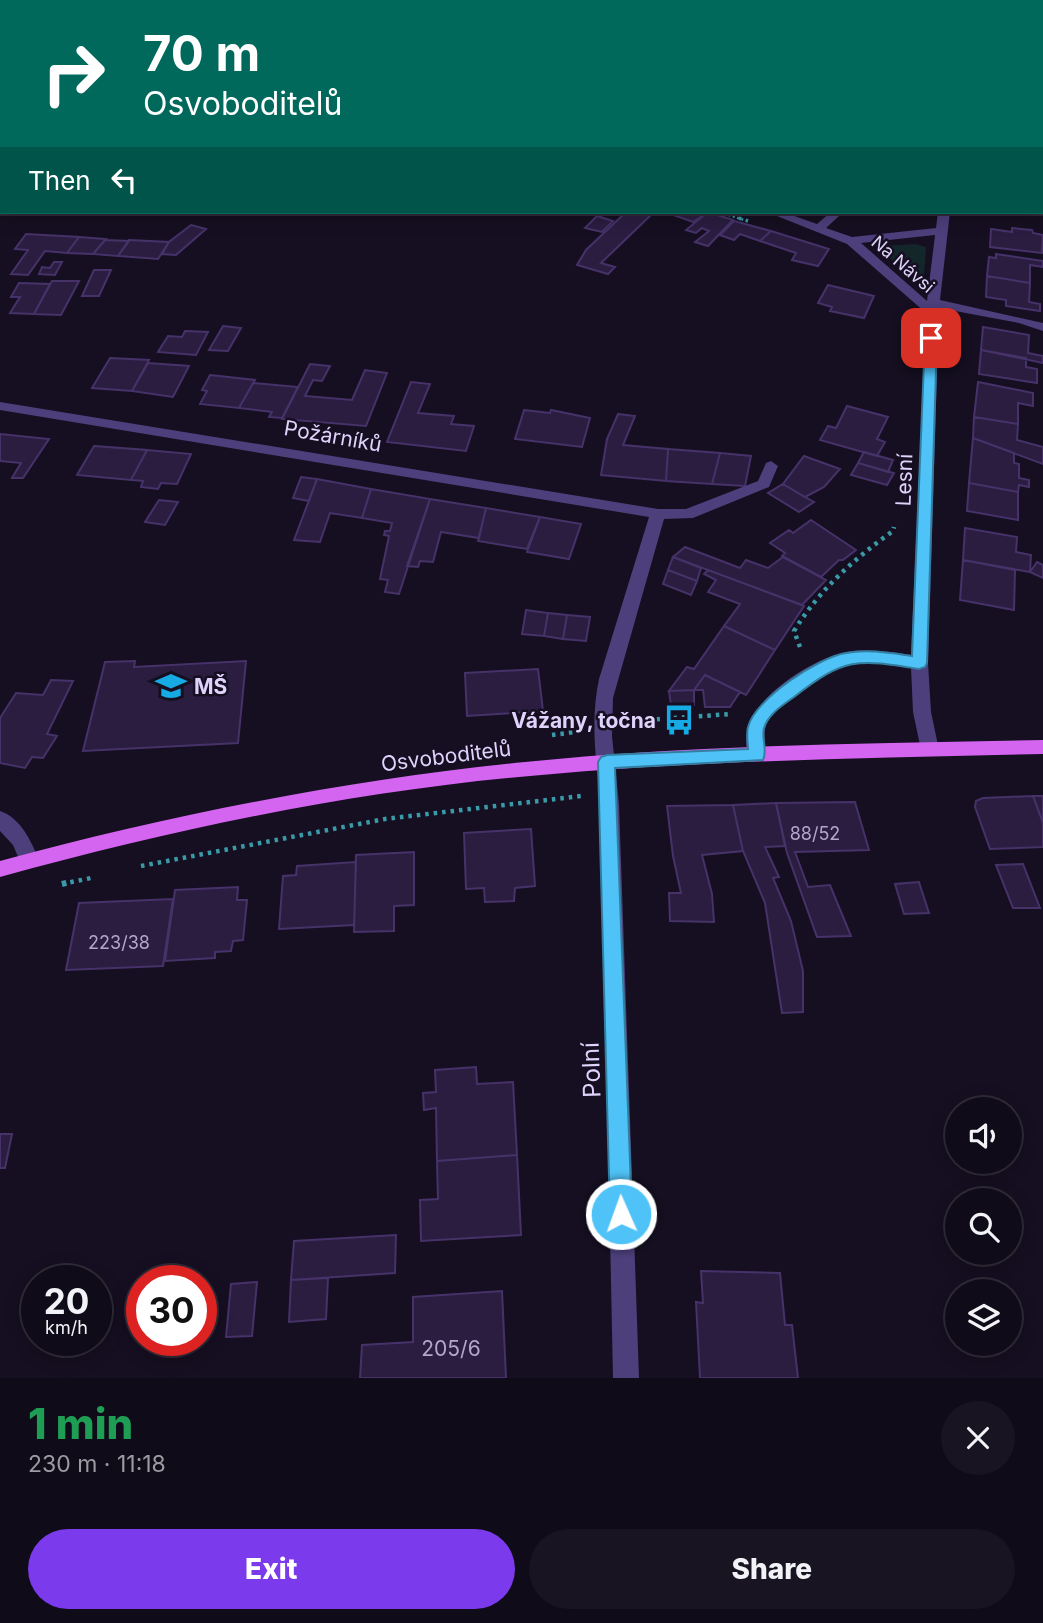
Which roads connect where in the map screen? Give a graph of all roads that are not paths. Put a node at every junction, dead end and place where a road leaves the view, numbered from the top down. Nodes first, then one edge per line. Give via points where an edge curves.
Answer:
1 (778, 214) edge
2 (835, 214) dead end
3 (944, 214) edge
4 (818, 229) junction
5 (943, 231) junction
6 (851, 241) junction
7 (933, 308) junction
8 (1043, 327) edge
9 (0, 406) edge
10 (771, 466) dead end
11 (658, 514) junction
12 (919, 663) junction
13 (1043, 747) edge
14 (930, 750) junction
15 (757, 755) junction
16 (607, 762) junction
17 (0, 819) edge
18 (29, 860) junction
19 (0, 869) edge
20 (626, 1378) edge

1 - 4 street, Na Návsi
2 - 4 street
3 - 5 street, Lesní
4 - 6 street, Na Návsi
5 - 6 street, Na Návsi
5 - 7 street, Lesní
6 - 7 street, Na Návsi
7 - 8 street
7 - 12 street, Lesní
9 - 11 street, Požárníků
10 - 11 street, Požárníků via 764,484 741,494 688,514
11 - 16 street via 608,679 603,736
12 - 14 street, Lesní
12 - 15 street via 846,658 820,668 770,706 756,728
13 - 14 main road, Osvoboditelů
14 - 15 main road, Osvoboditelů
15 - 16 main road, Osvoboditelů
16 - 18 main road, Osvoboditelů via 454,776 283,801
16 - 20 street, Polní
17 - 18 street via 21,840
18 - 19 main road, Osvoboditelů

